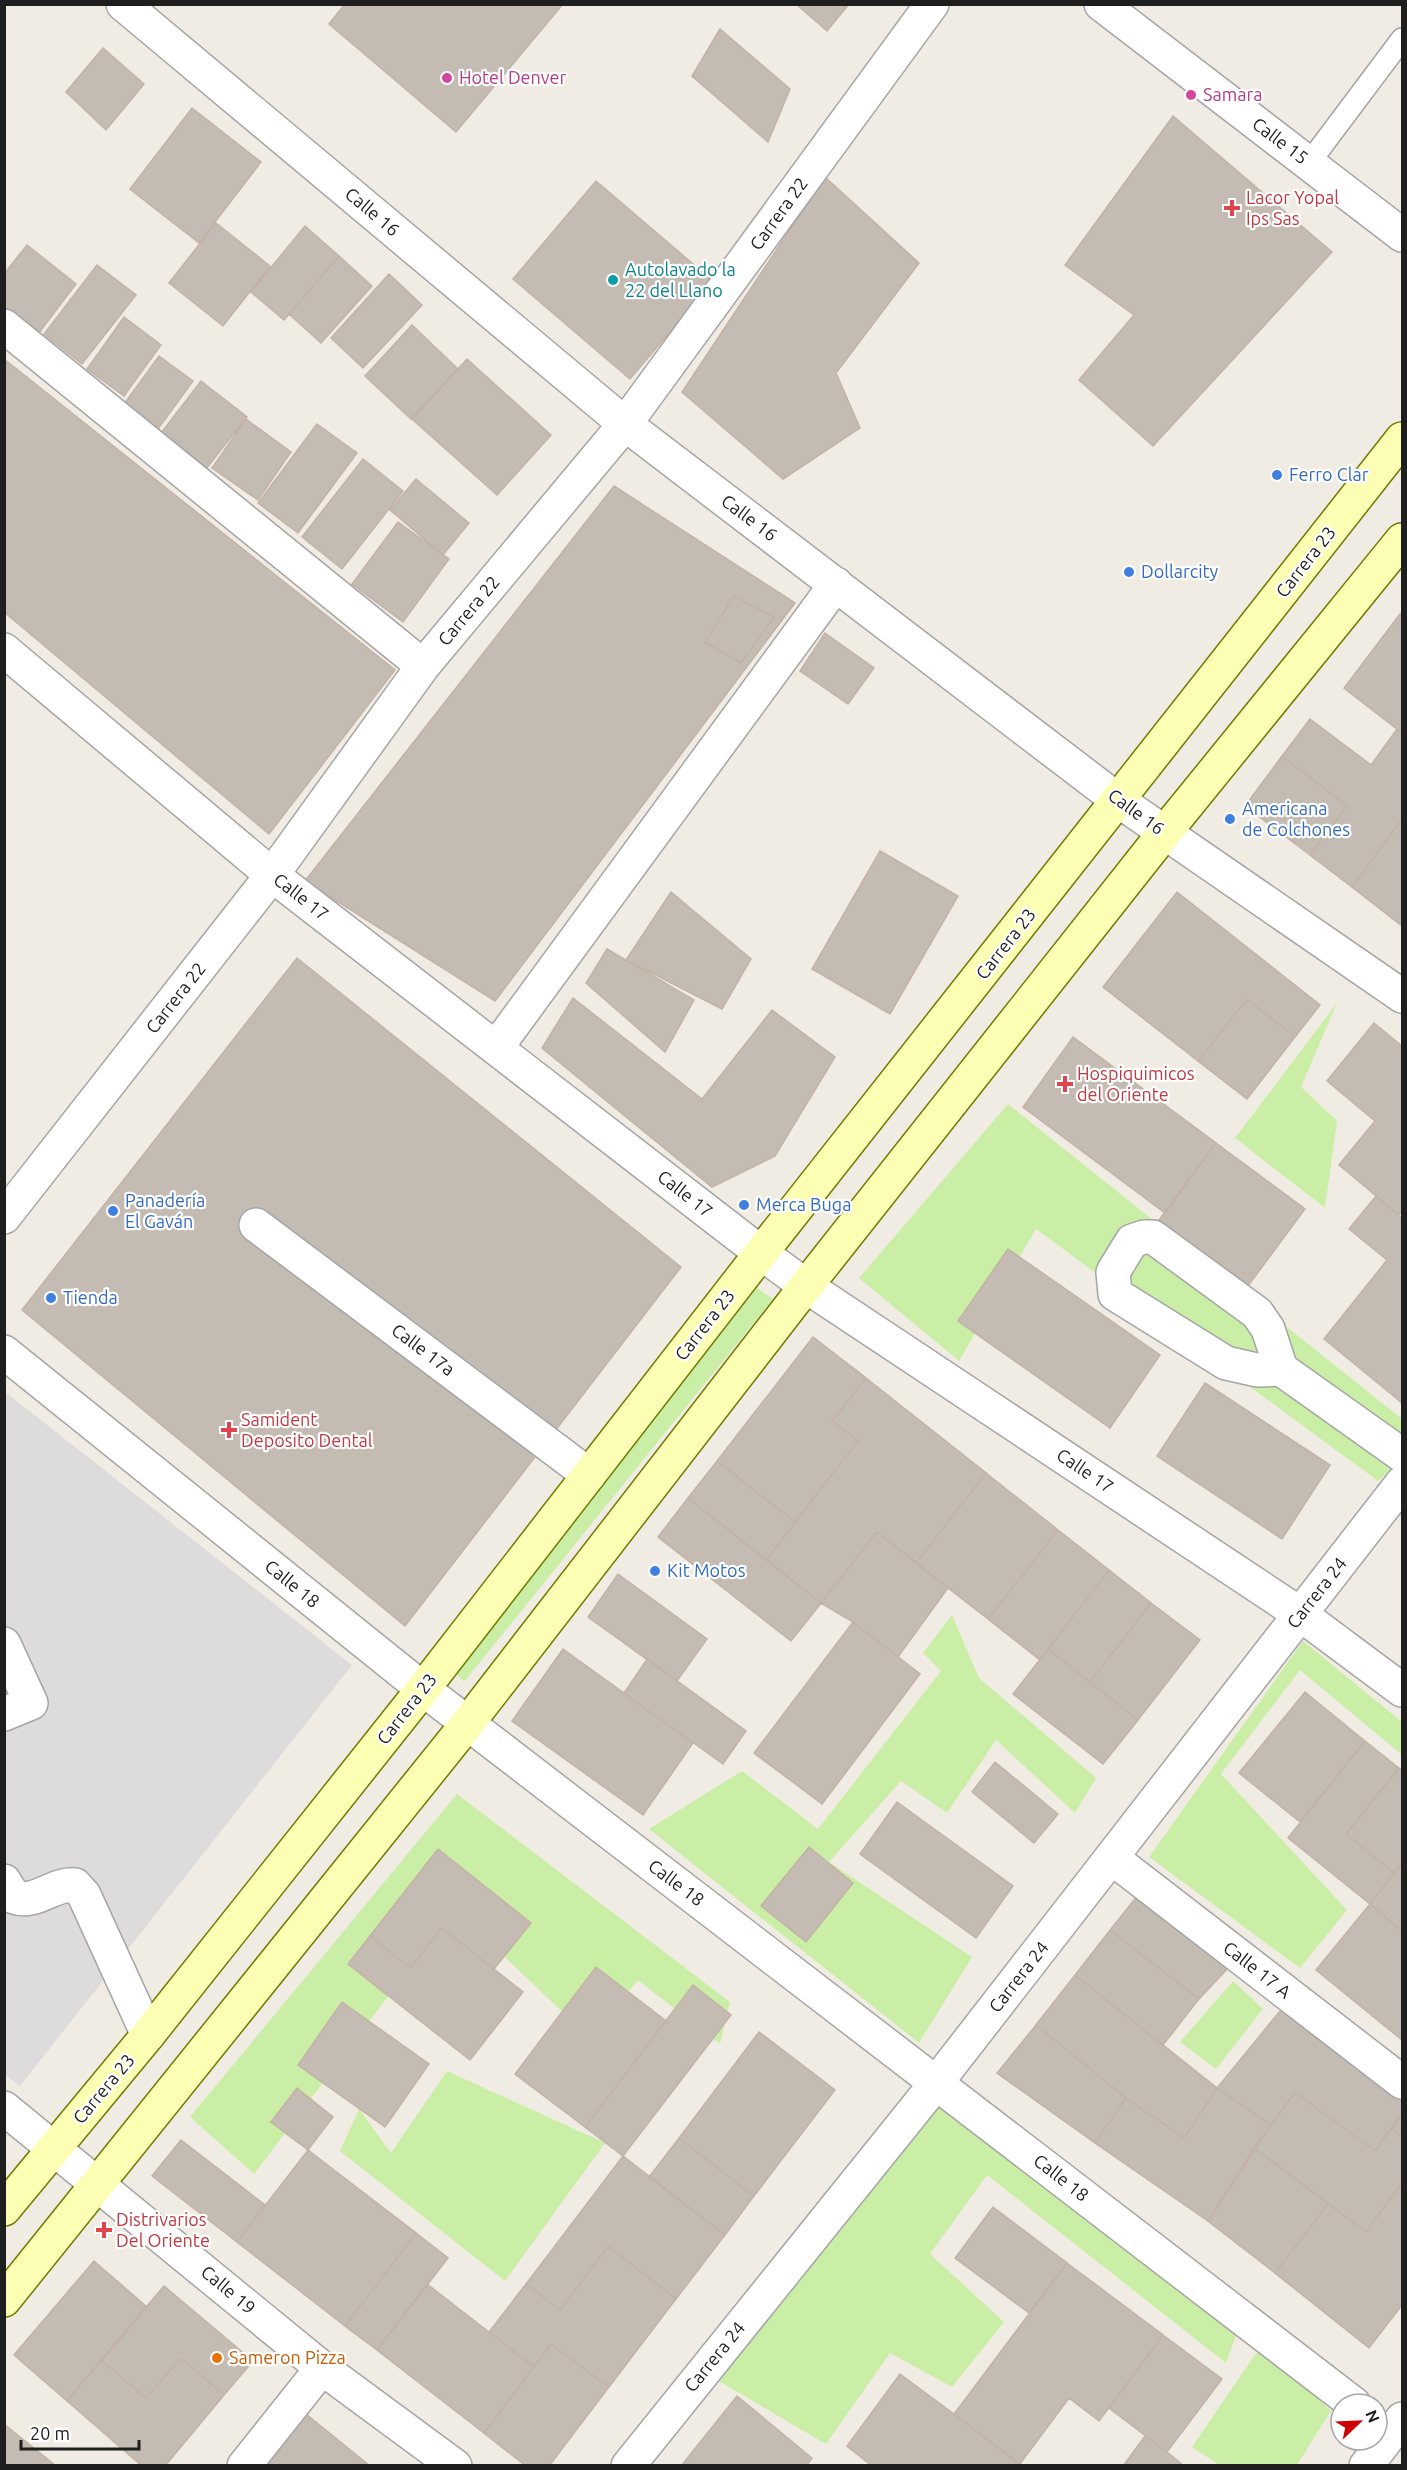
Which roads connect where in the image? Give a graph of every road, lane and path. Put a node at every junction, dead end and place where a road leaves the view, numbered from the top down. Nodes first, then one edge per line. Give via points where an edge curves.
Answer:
1 (123, 4) edge
2 (932, 4) edge
3 (1101, 4) edge
4 (1402, 39) edge
5 (1309, 163) junction
6 (1402, 234) edge
7 (4, 326) edge
8 (625, 424) junction
9 (1402, 439) edge
10 (1402, 540) edge
11 (836, 584) junction
12 (4, 650) edge
13 (423, 666) junction
14 (1119, 801) junction
15 (1165, 832) junction
16 (272, 875) junction
17 (1402, 996) edge
18 (496, 1048) junction
19 (4, 1217) edge
20 (256, 1225) dead end
21 (761, 1253) junction
22 (806, 1286) junction
23 (4, 1352) edge
24 (1281, 1369) junction
25 (1402, 1455) edge
26 (589, 1475) junction
27 (1402, 1483) edge
28 (1300, 1614) junction
29 (4, 1644) edge
30 (423, 1689) junction
31 (1402, 1690) edge
32 (18, 1709) edge
33 (467, 1724) junction
34 (1112, 1858) junction
35 (4, 1881) edge
36 (148, 2035) junction
37 (937, 2082) junction
38 (1402, 2082) edge
39 (4, 2108) edge
40 (55, 2148) junction
41 (99, 2184) junction
42 (4, 2209) edge
43 (4, 2300) edge
44 (322, 2368) junction
45 (1338, 2392) edge
46 (1393, 2429) edge
47 (244, 2466) edge
48 (455, 2466) edge
49 (628, 2466) edge
50 (1366, 2466) edge

1 - 8 street, Calle 16
2 - 8 street, Carrera 22
3 - 5 street, Calle 15
4 - 5 lane
5 - 6 street, Calle 15
7 - 13 street
8 - 11 street, Calle 16
8 - 13 street, Carrera 22
9 - 14 street, Carrera 23
10 - 15 street
11 - 14 street, Calle 16
11 - 18 street
12 - 16 street, Calle 17
13 - 16 street, Carrera 22
14 - 15 street, Calle 16
14 - 21 street, Carrera 23
15 - 17 street, Calle 16
15 - 22 street
16 - 18 street, Calle 17
16 - 19 street, Carrera 22
18 - 21 street, Calle 17
20 - 26 street, Calle 17a
21 - 22 street, Calle 17
21 - 26 street, Carrera 23
22 - 28 street, Calle 17
22 - 33 street
23 - 30 street, Calle 18
24 - 24 street via 1268,1329 1257,1313 1154,1238 1132,1241 1113,1272 1115,1294 1226,1363 1257,1370
24 - 25 street
26 - 30 street, Carrera 23
27 - 28 street, Carrera 24
28 - 31 street, Calle 17
28 - 34 street, Carrera 24
29 - 32 street
30 - 33 street, Calle 18
30 - 36 street, Carrera 23
33 - 37 street, Calle 18
33 - 41 street
34 - 37 street, Carrera 24
34 - 38 street, Calle 17 A
35 - 36 street via 14,1898 21,1900 33,1899 64,1884 75,1885 84,1895
36 - 40 street, Carrera 23
37 - 45 street, Calle 18
37 - 49 street, Carrera 24
39 - 40 street, Calle 19
40 - 41 street, Calle 19
40 - 42 street, Carrera 23
41 - 43 street
41 - 44 street, Calle 19
44 - 47 street
44 - 48 street, Calle 19
46 - 50 street

